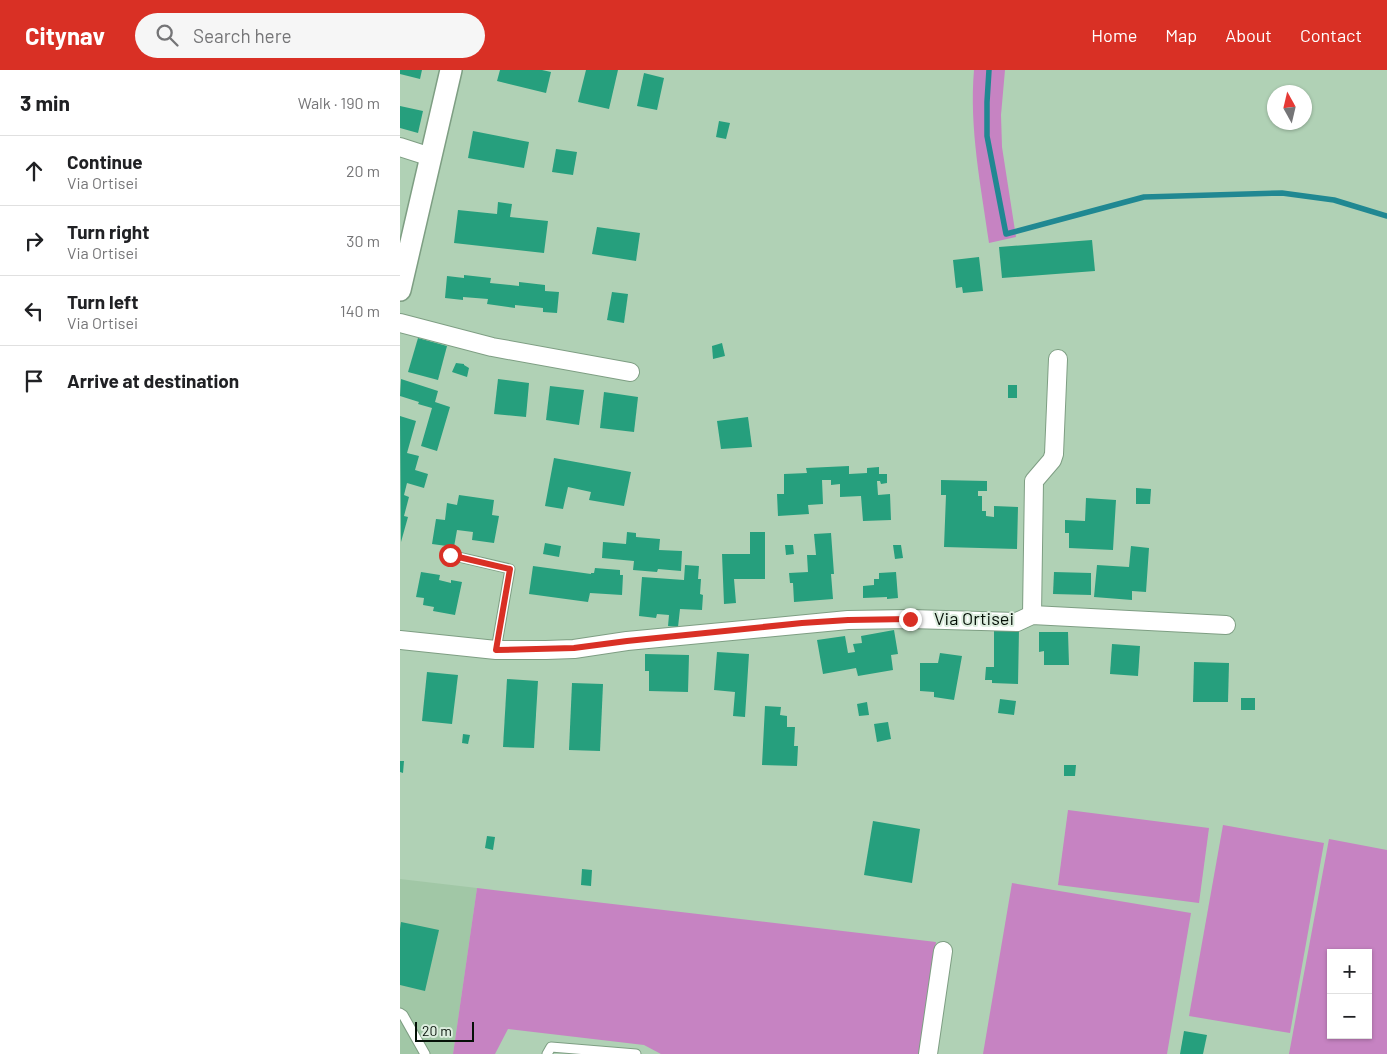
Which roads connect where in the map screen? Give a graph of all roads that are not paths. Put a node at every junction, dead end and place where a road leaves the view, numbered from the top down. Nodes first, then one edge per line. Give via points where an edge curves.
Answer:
1 (451, 70) edge
2 (400, 147) edge
3 (431, 157) junction
4 (400, 290) edge
5 (400, 323) edge
6 (1058, 359) dead end
7 (630, 372) dead end
8 (450, 555) dead end
9 (1032, 615) junction
10 (1226, 626) dead end
11 (400, 640) edge
12 (496, 650) junction
13 (943, 951) dead end
14 (400, 1013) edge
15 (425, 1054) edge
16 (547, 1054) edge
17 (636, 1054) edge
18 (928, 1054) edge

1 - 3 street
2 - 3 street
3 - 4 street
5 - 7 street via 492,346
6 - 9 street, Via Ortisei via 1054,454 1034,481
8 - 12 lane via 510,569
9 - 10 street, Via Ortisei
9 - 12 street, Via Ortisei via 1017,622 848,620 574,648
11 - 12 street, Via Ortisei
13 - 18 street
14 - 15 lane
16 - 17 lane via 551,1047

